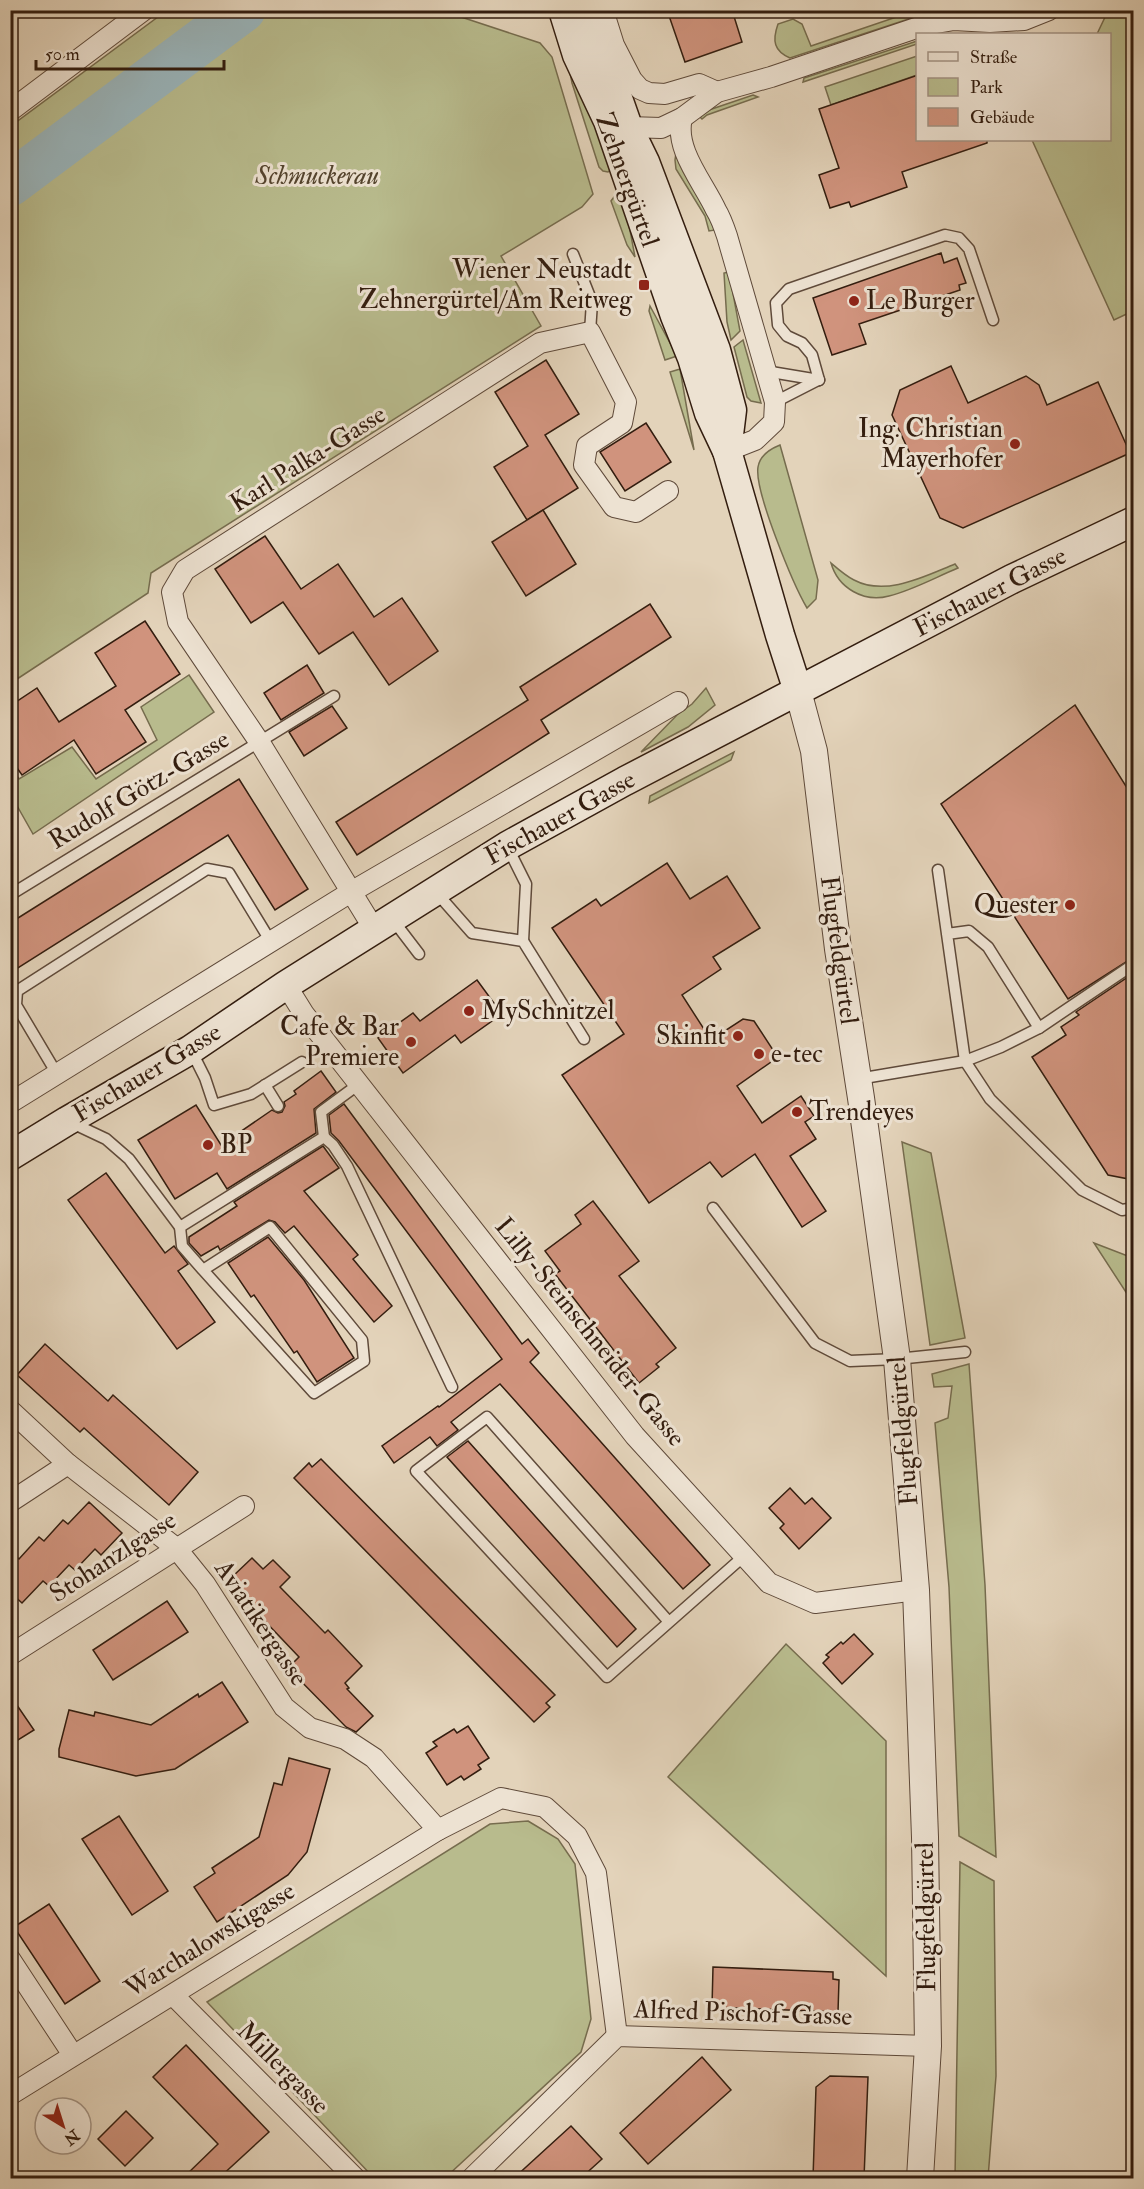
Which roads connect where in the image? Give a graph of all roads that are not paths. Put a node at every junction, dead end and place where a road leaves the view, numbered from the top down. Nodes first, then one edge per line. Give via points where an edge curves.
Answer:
1 (144, 10) edge
2 (562, 10) edge
3 (587, 10) edge
4 (603, 10) edge
5 (1049, 10) edge
6 (717, 92) junction
7 (10, 111) edge
8 (682, 118) junction
9 (618, 124) junction
10 (661, 128) junction
11 (645, 162) junction
12 (573, 254) dead end
13 (993, 320) dead end
14 (590, 332) junction
15 (765, 371) junction
16 (819, 380) junction
17 (775, 402) junction
18 (727, 451) junction
19 (668, 491) dead end
20 (1134, 521) edge
21 (798, 691) junction
22 (334, 696) dead end
23 (678, 702) dead end
24 (260, 743) junction
25 (507, 846) junction
26 (938, 870) dead end
27 (435, 891) junction
28 (351, 892) junction
29 (10, 895) edge
30 (382, 923) junction
31 (947, 934) junction
32 (523, 941) junction
33 (271, 942) junction
34 (419, 954) dead end
35 (1134, 964) edge
36 (286, 985) junction
37 (1039, 1028) junction
38 (584, 1039) dead end
39 (190, 1050) junction
40 (965, 1061) junction
41 (302, 1062) dead end
42 (57, 1074) junction
43 (858, 1079) junction
44 (359, 1084) junction
45 (265, 1086) junction
46 (10, 1103) edge
47 (278, 1106) dead end
48 (67, 1121) junction
49 (324, 1137) junction
50 (299, 1138) dead end
51 (305, 1148) junction
52 (10, 1156) edge
53 (713, 1208) dead end
54 (1134, 1208) edge
55 (180, 1227) junction
56 (203, 1270) junction
57 (965, 1352) dead end
58 (897, 1359) junction
59 (452, 1388) dead end
60 (10, 1410) edge
61 (68, 1464) junction
62 (10, 1502) edge
63 (244, 1506) dead end
64 (176, 1548) junction
65 (744, 1556) junction
66 (916, 1590) junction
67 (669, 1622) junction
68 (10, 1655) edge
69 (438, 1830) junction
70 (10, 1959) edge
71 (173, 1995) junction
72 (617, 2036) junction
73 (928, 2046) junction
74 (73, 2055) junction
75 (10, 2095) edge
76 (355, 2178) edge
77 (472, 2178) edge
78 (920, 2178) edge

1 - 7 street
2 - 9 main road, Zehnergürtel via 577,55
3 - 9 main road, Zehnergürtel
4 - 6 street via 614,45 640,89 664,94 699,84
5 - 6 street via 1024,20 925,24
6 - 8 street
8 - 10 street
8 - 15 street via 682,140 727,236
9 - 10 street
9 - 11 main road, Zehnergürtel
9 - 18 main road, Zehnergürtel via 671,306 709,413
10 - 11 street via 650,140
11 - 18 main road, Zehnergürtel via 718,360 732,410
12 - 14 lane via 592,302
13 - 16 lane via 969,249 959,238 945,235 789,289 776,303 778,325 812,355
14 - 19 street via 626,402 622,423 587,446 584,465 614,507 636,512
14 - 24 street, Karl Palka-Gasse via 540,343 184,570 172,592 178,622
15 - 16 lane
15 - 17 street
16 - 17 lane
17 - 18 street via 774,422 755,440
18 - 21 main road, Zehnergürtel
20 - 21 main road, Fischauer Gasse via 1011,579
21 - 25 main road, Fischauer Gasse
21 - 43 street, Flugfeldgürtel via 814,751
22 - 24 lane, Rudolf Götz-Gasse
23 - 28 street
24 - 28 street, Karl Palka-Gasse
24 - 29 lane, Rudolf Götz-Gasse
25 - 27 main road, Fischauer Gasse
25 - 32 lane via 526,884
26 - 31 lane
27 - 30 main road, Fischauer Gasse
27 - 32 lane via 472,933
28 - 30 street, Karl Palka-Gasse
28 - 33 street
30 - 34 lane
30 - 36 main road, Fischauer Gasse
31 - 37 lane via 969,931 988,947
31 - 40 lane
32 - 38 lane
33 - 42 street
33 - 42 lane via 229,873 207,869 17,991 16,1005
35 - 37 lane
36 - 39 main road, Fischauer Gasse
36 - 44 street, Lilly-Steinschneider-Gasse
37 - 40 lane
39 - 45 lane via 214,1105
39 - 48 main road, Fischauer Gasse
40 - 43 lane
40 - 54 lane via 990,1099 1082,1190 1122,1210
41 - 45 lane
42 - 46 street
43 - 58 street, Flugfeldgürtel
44 - 49 lane via 321,1112
44 - 65 street, Lilly-Steinschneider-Gasse via 635,1436
45 - 47 lane
48 - 52 main road, Fischauer Gasse
48 - 55 lane via 106,1139 129,1159
49 - 51 lane
49 - 59 lane via 347,1166
50 - 51 lane
51 - 55 lane
53 - 58 lane via 815,1343 850,1361
55 - 56 lane via 182,1246
56 - 56 lane via 314,1393 363,1361 362,1340 270,1227
57 - 58 lane
58 - 66 street, Flugfeldgürtel
60 - 61 street, Aviatikergasse
61 - 62 street
61 - 64 street, Aviatikergasse
63 - 64 street, Stohanzlgasse
64 - 68 street, Stohanzlgasse
64 - 69 street, Aviatikergasse via 205,1584 284,1707 310,1728 345,1739 374,1758
65 - 66 street, Lilly-Steinschneider-Gasse via 769,1583 815,1603
65 - 67 lane
66 - 73 street, Flugfeldgürtel via 926,1837
67 - 67 lane via 487,1418 416,1471 607,1677
69 - 71 street, Warchalowskigasse
69 - 72 street via 501,1798 545,1807 577,1836 596,1873
70 - 74 street
71 - 74 street, Warchalowskigasse
71 - 76 street, Millergasse
72 - 73 street, Alfred Pischof-Gasse
72 - 77 street, Alfred Pischof-Gasse
73 - 78 street, Flugfeldgürtel
74 - 75 street, Warchalowskigasse

